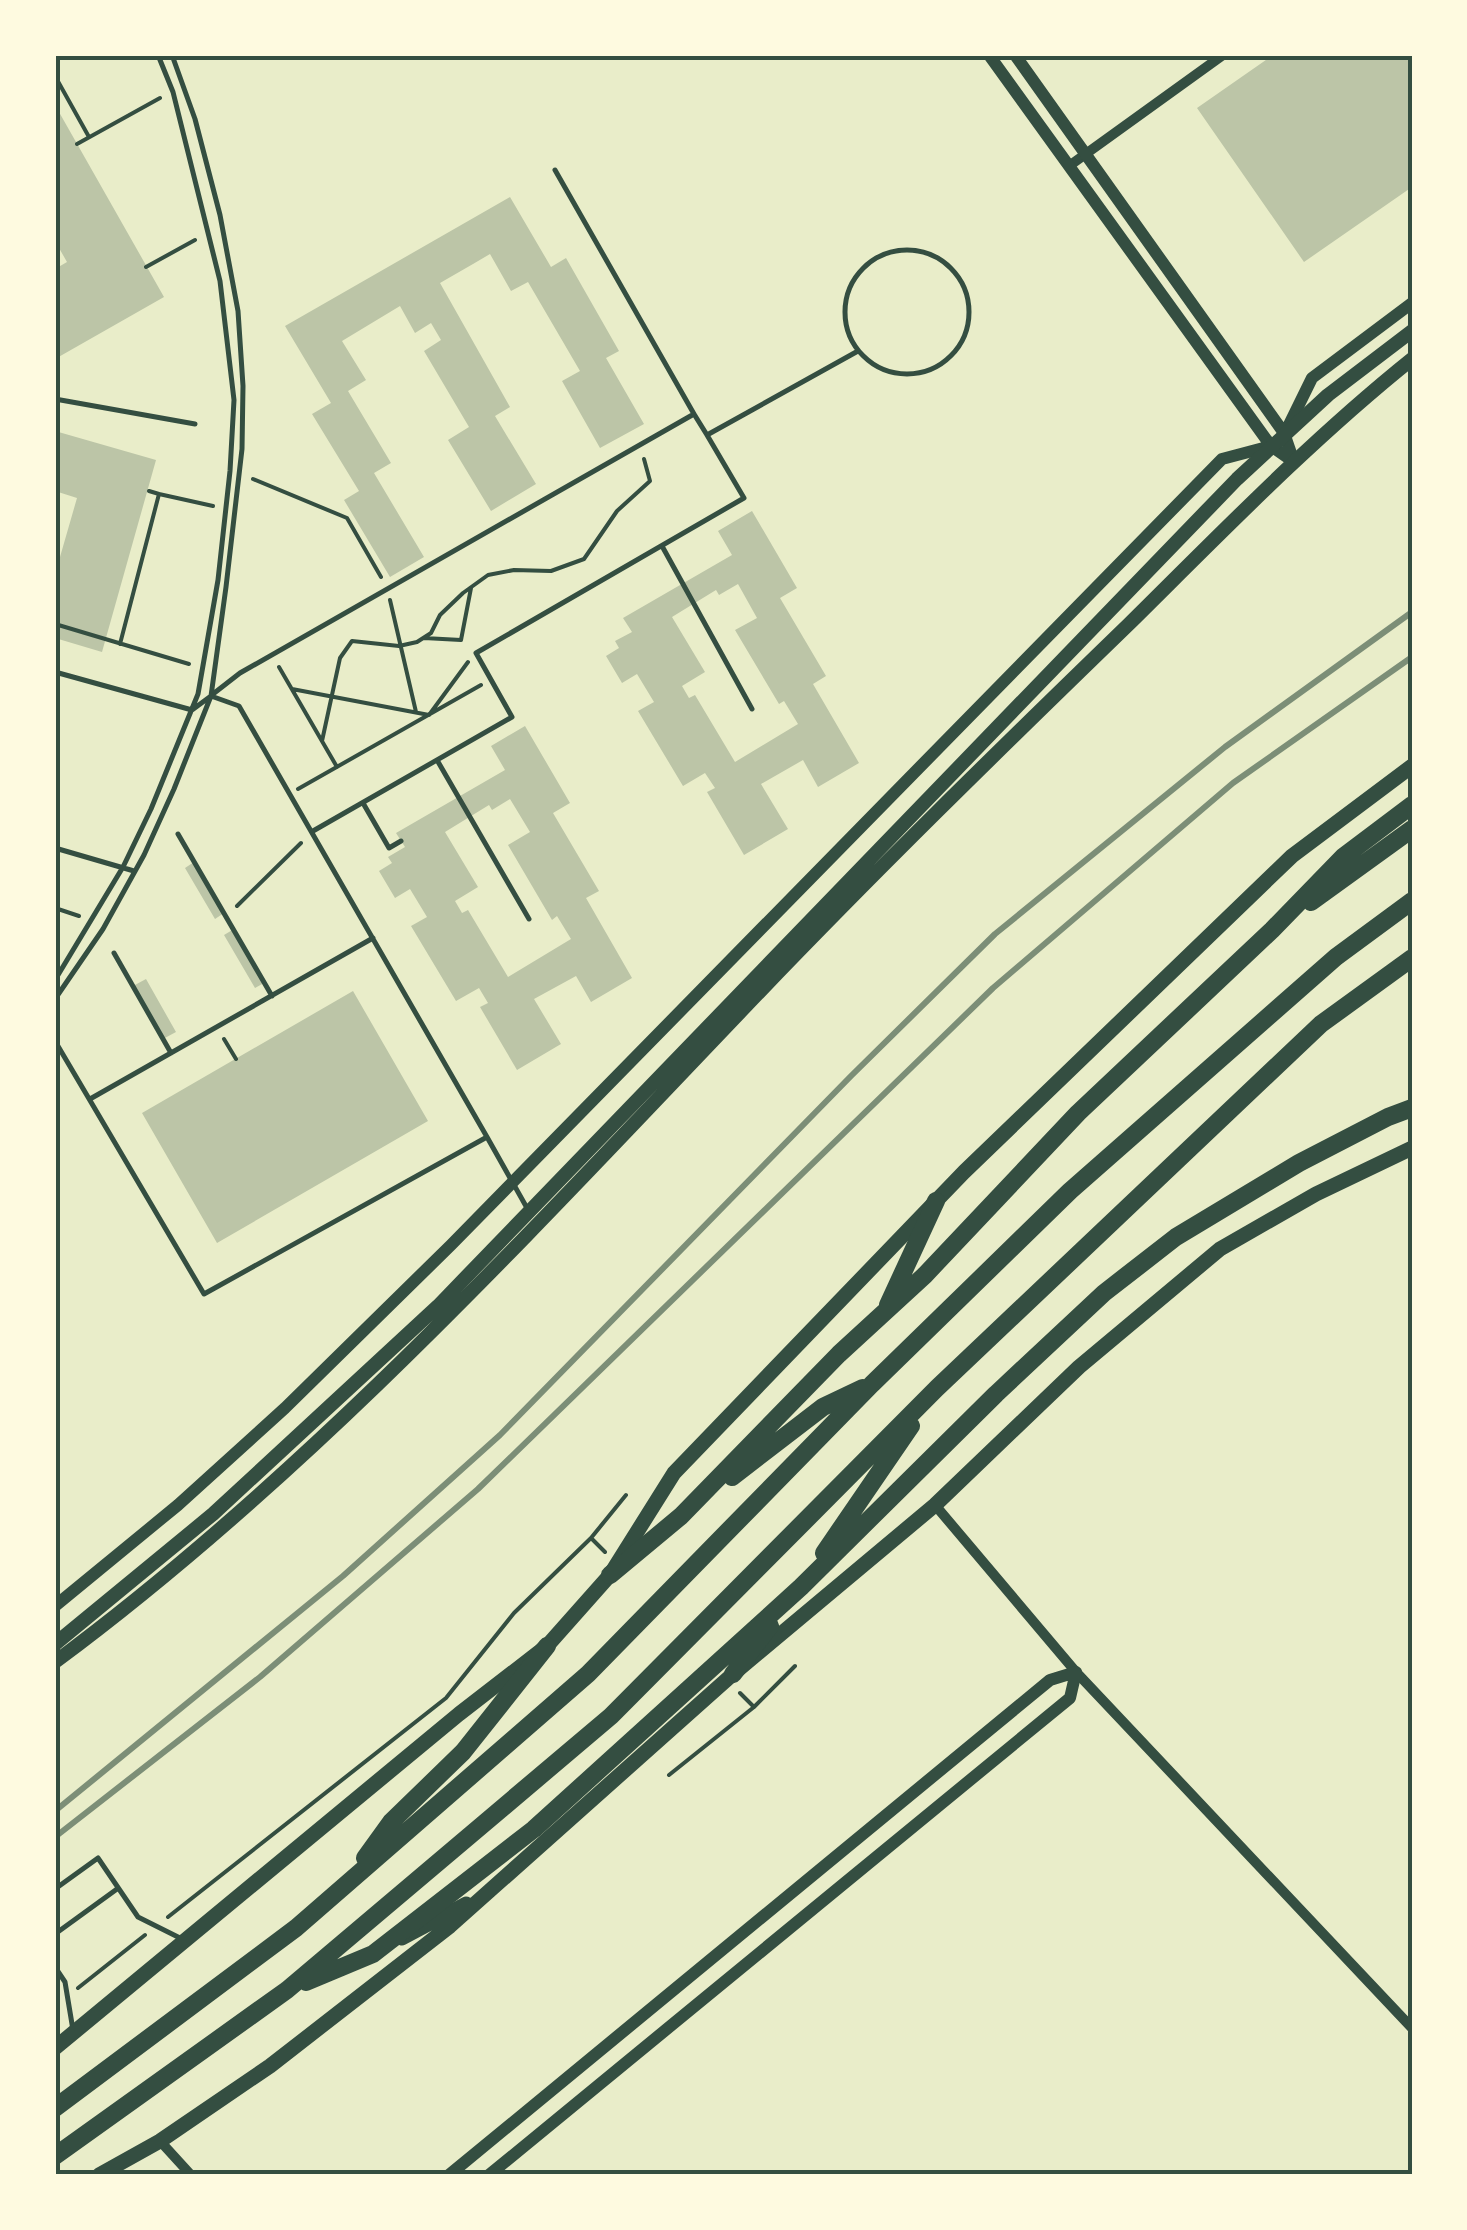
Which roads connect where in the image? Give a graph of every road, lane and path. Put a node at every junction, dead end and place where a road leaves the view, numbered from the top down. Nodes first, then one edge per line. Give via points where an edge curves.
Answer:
1 (158, 55) edge
2 (172, 55) edge
3 (989, 55) edge
4 (1015, 55) edge
5 (1223, 55) edge
6 (55, 76) edge
7 (146, 105) dead end
8 (88, 137) junction
9 (77, 144) dead end
10 (1085, 155) junction
11 (1069, 166) junction
12 (555, 170) dead end
13 (210, 232) junction
14 (146, 267) dead end
15 (1412, 303) edge
16 (1412, 331) edge
17 (858, 351) junction
18 (1412, 359) edge
19 (55, 399) edge
20 (694, 414) junction
21 (195, 424) dead end
22 (1284, 433) junction
23 (707, 435) junction
24 (640, 445) junction
25 (1270, 446) junction
26 (1294, 462) junction
27 (239, 474) junction
28 (149, 491) dead end
29 (159, 494) junction
30 (203, 504) dead end
31 (662, 546) junction
32 (472, 587) junction
33 (388, 588) junction
34 (55, 624) edge
35 (424, 638) junction
36 (120, 644) junction
37 (398, 646) junction
38 (476, 653) junction
39 (272, 654) junction
40 (203, 668) junction
41 (55, 672) edge
42 (491, 680) junction
43 (292, 689) junction
44 (211, 696) junction
45 (332, 696) junction
46 (752, 709) dead end
47 (192, 710) junction
48 (416, 712) junction
49 (430, 715) junction
50 (322, 740) junction
51 (437, 760) junction
52 (1412, 766) edge
53 (337, 767) junction
54 (290, 794) junction
55 (362, 803) junction
56 (1412, 805) edge
57 (1412, 829) edge
58 (312, 832) junction
59 (178, 834) dead end
60 (402, 841) dead end
61 (55, 848) edge
62 (123, 867) junction
63 (135, 871) junction
64 (1412, 901) edge
65 (55, 908) edge
66 (226, 917) junction
67 (529, 919) dead end
68 (92, 921) junction
69 (1272, 930) junction
70 (372, 938) junction
71 (114, 953) dead end
72 (1412, 958) edge
73 (55, 980) edge
74 (272, 996) junction
75 (55, 998) edge
76 (217, 1027) junction
77 (55, 1041) edge
78 (171, 1053) junction
79 (236, 1059) dead end
80 (90, 1099) junction
81 (1412, 1105) edge
82 (486, 1136) junction
83 (1412, 1148) edge
84 (511, 1181) junction
85 (936, 1201) junction
86 (530, 1214) junction
87 (885, 1312) junction
88 (872, 1384) junction
89 (937, 1388) junction
90 (626, 1495) dead end
91 (934, 1505) junction
92 (682, 1516) junction
93 (591, 1538) junction
94 (604, 1552) dead end
95 (610, 1575) junction
96 (801, 1587) junction
97 (55, 1606) edge
98 (55, 1644) edge
99 (547, 1646) junction
100 (55, 1662) edge
101 (795, 1666) dead end
102 (1076, 1672) junction
103 (733, 1674) junction
104 (740, 1693) dead end
105 (754, 1707) junction
106 (669, 1775) dead end
107 (348, 1883) junction
108 (118, 1888) junction
109 (55, 1889) edge
110 (490, 1891) junction
111 (156, 1926) junction
112 (55, 1934) edge
113 (184, 1941) junction
114 (372, 1954) junction
115 (55, 1967) edge
116 (287, 1990) junction
117 (67, 1997) junction
118 (1412, 2028) edge
119 (74, 2032) junction
120 (55, 2048) edge
121 (55, 2108) edge
122 (160, 2141) junction
123 (55, 2156) edge
124 (100, 2175) edge
125 (191, 2175) edge
126 (448, 2175) edge
127 (489, 2175) edge

1 - 13 lane
2 - 27 lane via 220,215 238,311 244,386
3 - 11 street
4 - 10 street
5 - 10 street
6 - 8 path
7 - 8 path
8 - 9 path
10 - 11 street
10 - 22 street
11 - 25 street
12 - 20 lane
13 - 14 path
13 - 40 lane via 234,400
15 - 22 street via 1312,378
16 - 22 main road
17 - 17 lane via 894,373 935,368 952,356 969,318 958,277 927,253 907,250 870,262 847,294 848,333
17 - 23 lane
18 - 26 main road
19 - 21 lane
20 - 23 lane
20 - 24 lane
22 - 25 main road
22 - 26 street
23 - 31 lane via 744,498
24 - 32 path via 650,481 617,511 584,560 551,571 488,575
24 - 33 lane
25 - 26 street
25 - 84 street via 1222,459
25 - 86 main road
26 - 100 main road via 751,1000 390,1370 172,1570
27 - 33 path via 347,518
27 - 44 lane
28 - 29 path
29 - 30 path
29 - 36 path
31 - 38 lane
31 - 46 lane
32 - 35 path
32 - 35 path via 461,640
33 - 37 path
33 - 39 lane
34 - 36 path
35 - 37 path
36 - 40 path
37 - 45 path via 352,641 340,658
37 - 48 path
38 - 42 lane
38 - 49 path
39 - 43 path
39 - 44 lane
40 - 47 lane
41 - 47 lane
42 - 49 path
42 - 51 lane via 512,716
43 - 45 path
43 - 50 path
44 - 47 lane
44 - 54 lane via 239,706
44 - 63 lane
45 - 48 path
45 - 50 path
47 - 62 lane
48 - 49 path
49 - 53 path
50 - 53 path
51 - 55 lane
51 - 67 lane
52 - 85 main road via 1292,856
53 - 54 path
54 - 58 lane
55 - 58 lane
55 - 60 lane via 388,848
56 - 69 highway via 1343,857
57 - 69 highway
58 - 66 path
58 - 70 lane
59 - 66 lane
61 - 62 lane
62 - 63 lane
62 - 68 lane
63 - 75 lane
64 - 88 highway via 1336,956 1070,1192
65 - 68 path
66 - 74 lane
68 - 73 lane
69 - 87 highway via 1078,1113
70 - 74 lane
70 - 82 lane
71 - 78 lane
72 - 89 highway via 1320,1024
74 - 76 lane
76 - 78 lane
76 - 79 path
77 - 80 lane
78 - 80 lane
80 - 82 lane via 204,1294
81 - 96 highway via 1176,1238 1104,1293
82 - 84 lane
83 - 91 main road via 1220,1249 1079,1367
84 - 86 lane
84 - 97 street via 285,1408
85 - 87 highway
85 - 95 main road via 674,1473
86 - 98 main road via 320,1418
87 - 92 highway
88 - 92 highway via 823,1406
88 - 107 highway via 588,1674
89 - 96 highway
89 - 116 highway via 611,1716
90 - 93 path
91 - 102 street
91 - 103 main road
92 - 95 highway
93 - 94 path
93 - 111 path via 514,1614 446,1698
95 - 99 main road
96 - 103 highway
96 - 114 highway via 534,1829
99 - 107 highway via 463,1752 392,1822
99 - 113 main road
101 - 105 path
102 - 118 street
102 - 126 street via 1050,1680
102 - 127 street via 1070,1698
103 - 110 main road
104 - 105 path
105 - 106 path
107 - 121 highway
108 - 109 lane via 98,1858
108 - 111 lane via 138,1917
108 - 112 lane
110 - 114 main road
110 - 122 main road via 270,2066
111 - 113 lane
111 - 117 path
113 - 119 main road
114 - 116 highway
115 - 117 lane
116 - 123 highway
117 - 119 lane
119 - 120 main road
122 - 124 main road
122 - 125 street

